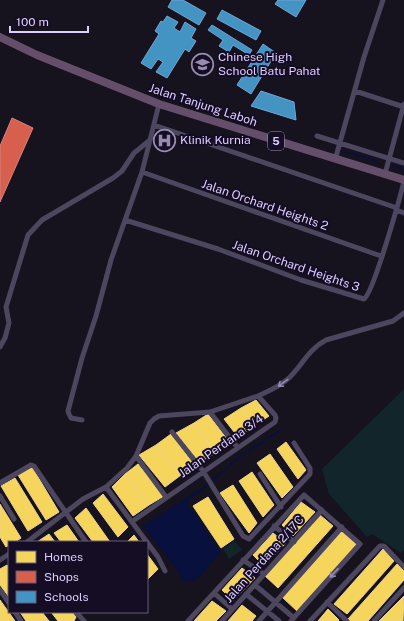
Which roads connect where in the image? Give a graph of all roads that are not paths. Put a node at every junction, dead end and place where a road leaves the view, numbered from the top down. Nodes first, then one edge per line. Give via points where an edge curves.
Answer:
1 (383, 0) edge
2 (0, 37) edge
3 (355, 91) junction
4 (159, 104) junction
5 (404, 106) edge
6 (154, 125) junction
7 (317, 136) dead end
8 (150, 140) junction
9 (341, 144) junction
10 (335, 160) junction
11 (404, 163) edge
12 (387, 166) junction
13 (142, 172) junction
14 (403, 186) edge
15 (396, 209) junction
16 (404, 214) edge
17 (125, 220) junction
18 (381, 256) junction
19 (404, 313) edge
20 (0, 347) edge
21 (258, 396) junction
22 (210, 412) junction
23 (82, 420) dead end
24 (172, 432) dead end
25 (294, 443) dead end
26 (238, 447) junction
27 (136, 456) junction
28 (203, 471) junction
29 (260, 474) dead end
30 (0, 483) edge
31 (106, 487) junction
32 (0, 496) edge
33 (166, 497) junction
34 (281, 507) junction
35 (322, 510) junction
36 (65, 513) junction
37 (14, 519) dead end
38 (133, 521) junction
39 (274, 526) junction
40 (342, 527) junction
41 (28, 541) edge
42 (85, 541) edge
43 (147, 541) edge
44 (294, 542) junction
45 (148, 543) edge
46 (243, 560) junction
47 (404, 567) edge
48 (165, 571) dead end
49 (264, 574) junction
50 (255, 585) junction
51 (404, 588) edge
52 (0, 590) edge
53 (214, 593) junction
54 (246, 594) junction
55 (8, 602) edge
56 (276, 602) junction
57 (328, 602) junction
58 (232, 609) junction
59 (267, 612) junction
60 (16, 613) edge
61 (77, 613) edge
62 (292, 619) edge
63 (22, 621) edge
64 (84, 621) edge
65 (188, 621) edge
66 (222, 621) edge
67 (259, 621) edge
68 (279, 621) edge
69 (310, 621) edge
70 (348, 621) edge
71 (374, 621) edge

1 - 3 street
2 - 4 highway, Jalan Tanjung Laboh / 5 via 37,55
3 - 5 street
3 - 9 street
4 - 6 street
4 - 10 highway, Jalan Tanjung Laboh / 5
5 - 12 street
6 - 8 street
6 - 15 street
7 - 9 street
8 - 13 street
8 - 20 street via 134,153 122,171 42,220 28,235 6,307 8,322 5,338
9 - 10 street
9 - 12 street
10 - 12 highway, Jalan Tanjung Laboh / 5
11 - 12 street
12 - 14 highway, Jalan Tanjung Laboh / 5
13 - 17 street
13 - 18 street, Jalan Orchard Heights 2
14 - 15 street, Jalan Orchard Heights 3
15 - 16 street
15 - 18 street, Jalan Orchard Heights 3
17 - 18 street, Jalan Orchard Heights 3 via 218,249 360,299 369,295
17 - 23 street via 68,411 71,418
19 -> 21 street via 393,321 326,340 309,352 281,385
21 - 22 street, Jalan Perdana 3/4
21 - 26 street, Jalan Perdana 3/4 via 276,418 275,422
22 - 26 street
22 - 27 street, Jalan Perdana 3/4 via 159,416 150,423
24 - 28 street
25 - 34 street via 311,471
26 - 28 street, Jalan Perdana 3/4
27 - 31 street, Jalan Perdana 3/4
27 - 33 street
28 - 33 street, Jalan Perdana 3/4
28 - 34 street via 246,539 253,537
29 - 34 street
30 - 36 street via 33,465
31 - 36 street, Jalan Perdana 3/4
31 - 38 street
32 - 37 street
33 - 38 street, Jalan Perdana 3/4
35 - 39 street via 304,495
35 - 40 street
35 - 44 street, Jalan Perdana 2/17C
36 - 41 street, Jalan Perdana 3/4
36 - 42 street
38 - 43 street
39 - 44 street
39 - 46 street
40 - 56 street
40 -> 62 street via 359,542 359,547
44 - 49 street, Jalan Perdana 2/17C
45 - 48 street
46 - 49 street
46 - 53 street
47 - 57 street via 382,545
49 - 50 street, Jalan Perdana 2/17C
50 - 54 street, Jalan Perdana 2/17C
50 - 56 street
51 - 71 street
52 - 55 street
53 - 58 street
53 - 65 street
54 - 58 street, Jalan Perdana 2/17C
54 - 59 street
56 - 59 street
56 - 62 street
57 - 69 street
57 - 70 street
58 - 66 street, Jalan Perdana 2/17C
59 - 67 street
59 - 68 street
60 - 63 street
61 - 64 street

